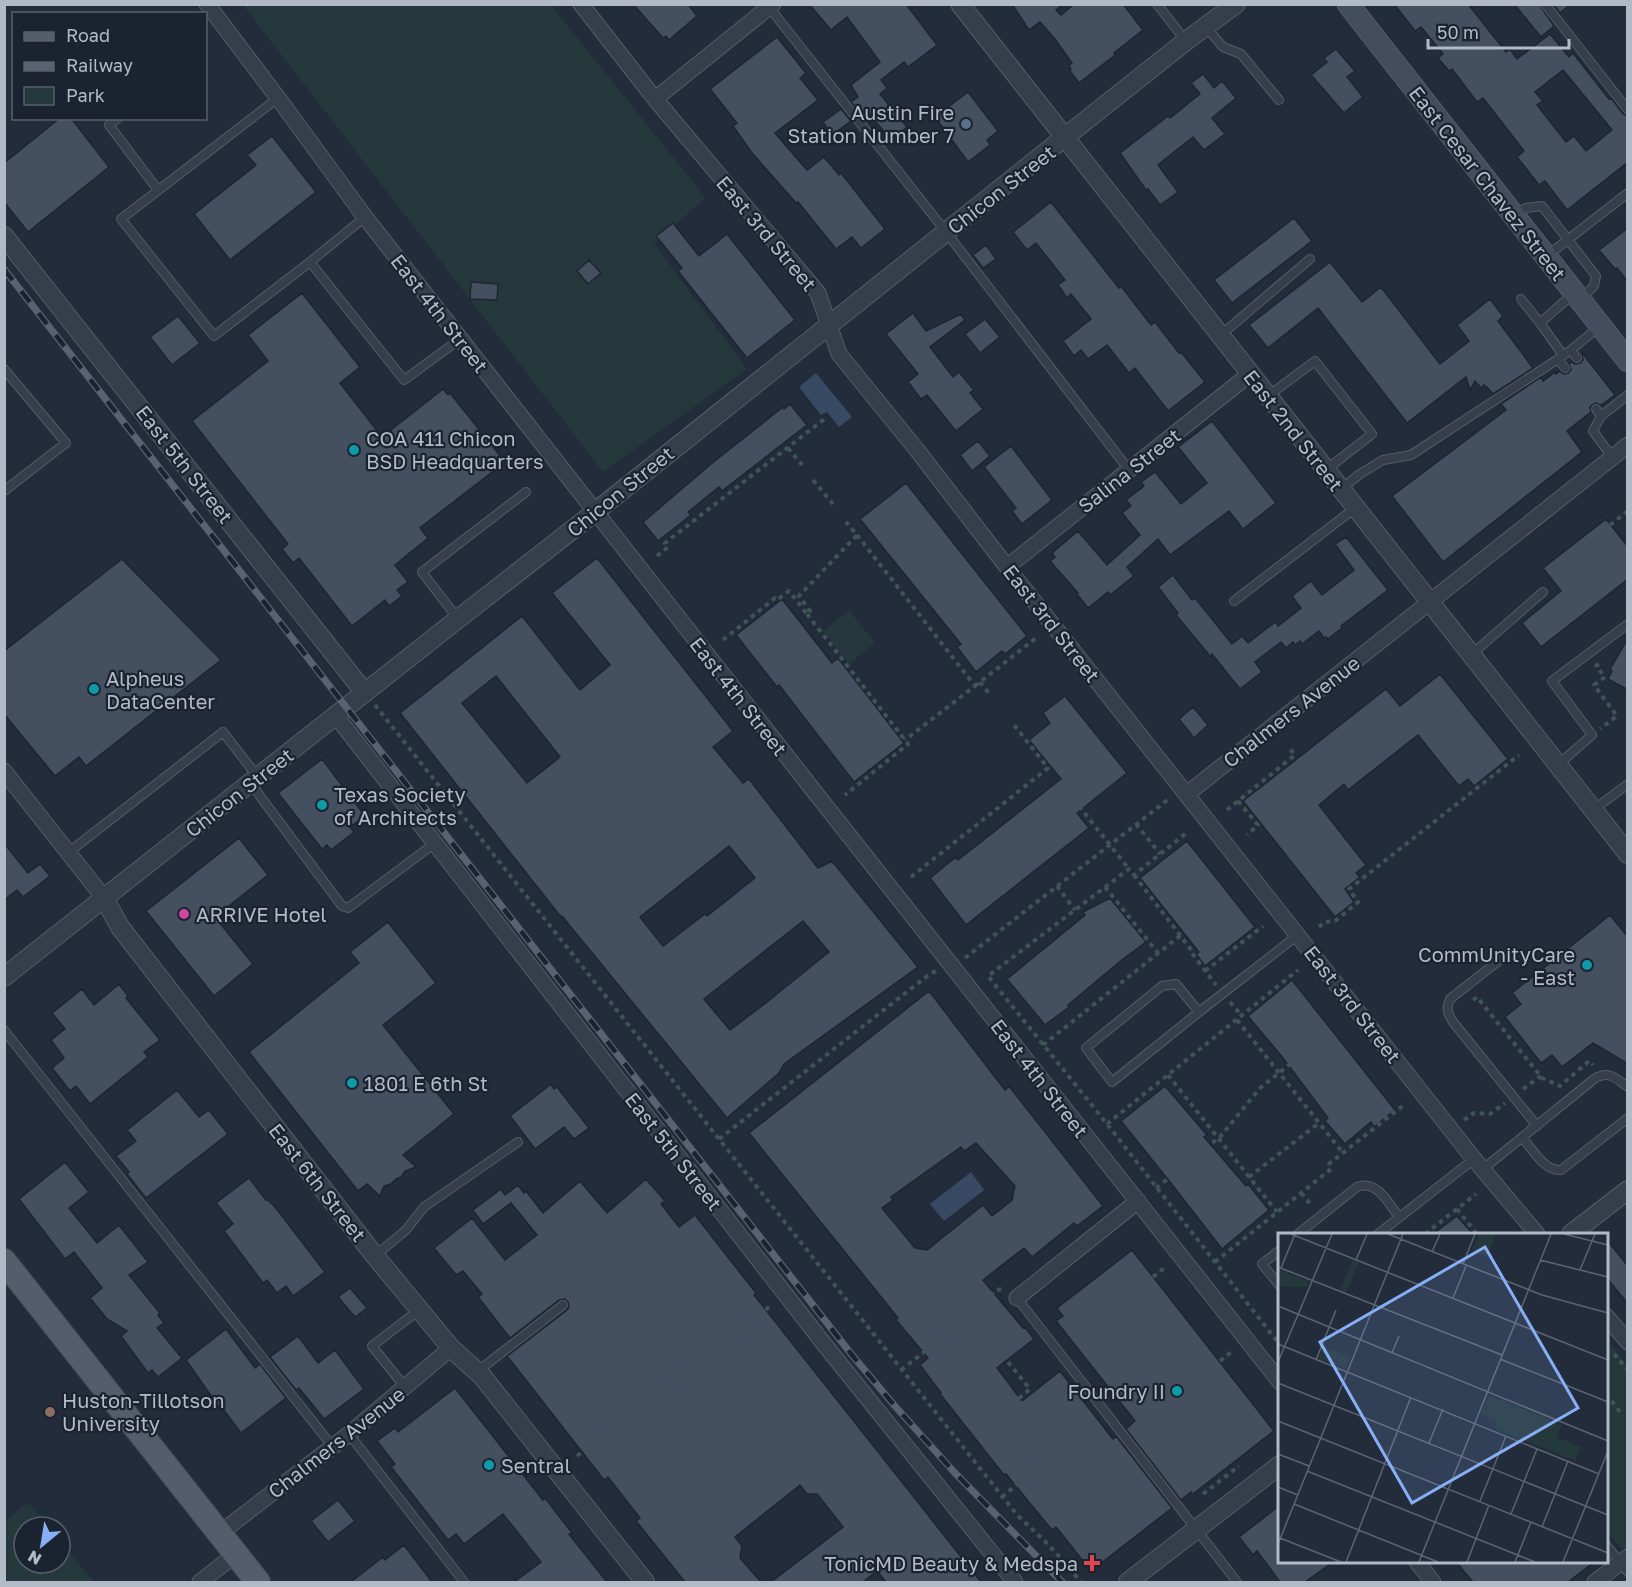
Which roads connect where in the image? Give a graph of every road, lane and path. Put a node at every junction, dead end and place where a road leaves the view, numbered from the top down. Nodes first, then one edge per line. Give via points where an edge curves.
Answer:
1 (207, 4) edge
2 (581, 4) edge
3 (960, 4) edge
4 (1157, 4) edge
5 (1236, 4) edge
6 (1348, 4) edge
7 (1545, 4) edge
8 (770, 5) edge
9 (1206, 27) junction
10 (1186, 42) junction
11 (278, 98) junction
12 (655, 99) junction
13 (1279, 100) dead end
14 (1628, 110) edge
15 (115, 120) edge
16 (1065, 137) junction
17 (158, 190) junction
18 (1628, 193) edge
19 (1513, 215) junction
20 (365, 217) junction
21 (946, 232) junction
22 (4, 236) edge
23 (1568, 240) junction
24 (1546, 257) junction
25 (1310, 259) dead end
26 (310, 262) junction
27 (1577, 297) junction
28 (1521, 299) dead end
29 (1540, 323) junction
30 (829, 325) junction
31 (1600, 326) junction
32 (1220, 336) junction
33 (459, 339) junction
34 (1571, 350) junction
35 (1625, 354) edge
36 (1561, 357) junction
37 (1577, 358) dead end
38 (1565, 368) dead end
39 (4, 369) edge
40 (1251, 375) junction
41 (1628, 395) edge
42 (1268, 396) junction
43 (1596, 409) dead end
44 (1601, 416) junction
45 (827, 417) dead end
46 (1628, 445) edge
47 (788, 448) junction
48 (1612, 457) junction
49 (802, 465) dead end
50 (1129, 470) junction
51 (1326, 470) junction
52 (813, 480) dead end
53 (1341, 489) junction
54 (4, 491) edge
55 (526, 492) dead end
56 (833, 504) dead end
57 (1355, 508) junction
58 (595, 512) junction
59 (1628, 512) edge
60 (846, 522) dead end
61 (1610, 525) dead end
62 (857, 535) junction
63 (657, 556) dead end
64 (1007, 567) junction
65 (1543, 592) dead end
66 (1234, 601) dead end
67 (1429, 602) junction
68 (807, 614) junction
69 (458, 619) junction
70 (1628, 624) edge
71 (1036, 638) dead end
72 (723, 640) dead end
73 (1471, 655) junction
74 (1604, 660) dead end
75 (980, 682) junction
76 (975, 686) junction
77 (365, 693) junction
78 (992, 696) dead end
79 (336, 716) junction
80 (1014, 725) dead end
81 (1592, 735) junction
82 (905, 740) junction
83 (1289, 748) dead end
84 (1519, 755) dead end
85 (1557, 765) junction
86 (4, 771) edge
87 (254, 780) junction
88 (1628, 784) edge
89 (1187, 794) junction
90 (845, 795) dead end
91 (1238, 801) junction
92 (1079, 806) dead end
93 (1227, 810) dead end
94 (1593, 811) junction
95 (1136, 825) junction
96 (1185, 834) dead end
97 (1246, 835) dead end
98 (1179, 839) dead end
99 (435, 843) junction
100 (1110, 845) junction
101 (69, 852) junction
102 (1160, 854) dead end
103 (1628, 854) edge
104 (1129, 869) dead end
105 (1134, 875) dead end
106 (910, 877) dead end
107 (1057, 886) junction
108 (1106, 887) dead end
109 (104, 897) junction
110 (1075, 910) dead end
111 (1263, 926) dead end
112 (1319, 927) dead end
113 (1181, 935) junction
114 (1298, 935) junction
115 (1158, 953) junction
116 (1506, 955) dead end
117 (952, 967) junction
118 (1299, 970) dead end
119 (1205, 971) junction
120 (4, 977) edge
121 (1216, 985) dead end
122 (1230, 1001) dead end
123 (1199, 1012) junction
124 (1239, 1018) junction
125 (1450, 1018) junction
126 (4, 1030) edge
127 (1043, 1045) dead end
128 (1299, 1057) dead end
129 (1280, 1073) junction
130 (1168, 1075) junction
131 (1601, 1075) junction
132 (1628, 1087) edge
133 (1405, 1104) dead end
134 (1628, 1118) edge
135 (1319, 1123) junction
136 (1107, 1124) dead end
137 (1537, 1126) junction
138 (1522, 1137) junction
139 (1218, 1138) junction
140 (719, 1139) junction
141 (518, 1142) dead end
142 (1343, 1153) junction
143 (1198, 1154) dead end
144 (1479, 1164) junction
145 (1174, 1174) dead end
146 (1249, 1177) junction
147 (1156, 1188) dead end
148 (1628, 1190) edge
149 (1301, 1194) junction
150 (1476, 1194) dead end
151 (1138, 1202) junction
152 (1312, 1206) dead end
153 (1457, 1209) junction
154 (1277, 1212) junction
155 (1399, 1217) junction
156 (1300, 1233) edge
157 (1379, 1233) edge
158 (1426, 1233) edge
159 (1476, 1233) edge
160 (1536, 1233) edge
161 (1572, 1233) edge
162 (1278, 1252) edge
163 (375, 1256) junction
164 (4, 1261) edge
165 (1215, 1262) dead end
166 (1164, 1268) dead end
167 (1153, 1277) dead end
168 (1278, 1284) edge
169 (1017, 1298) junction
170 (563, 1305) dead end
171 (769, 1307) dead end
172 (419, 1310) junction
173 (1608, 1318) edge
174 (991, 1341) dead end
175 (1628, 1342) edge
176 (451, 1348) junction
177 (1231, 1352) dead end
178 (1220, 1361) dead end
179 (901, 1370) junction
180 (477, 1371) junction
181 (1278, 1379) edge
182 (405, 1388) junction
183 (1608, 1397) edge
184 (1621, 1413) dead end
185 (631, 1415) dead end
186 (623, 1421) dead end
187 (349, 1434) junction
188 (332, 1446) junction
189 (577, 1456) dead end
190 (1278, 1467) edge
191 (1243, 1470) dead end
192 (1203, 1494) dead end
193 (1002, 1497) junction
194 (1196, 1530) junction
195 (219, 1533) junction
196 (1608, 1547) edge
197 (236, 1554) junction
198 (1418, 1563) edge
199 (1625, 1564) edge
200 (200, 1582) edge
201 (258, 1582) edge
202 (464, 1582) edge
203 (645, 1582) edge
204 (1016, 1582) edge
205 (1081, 1582) edge
206 (1128, 1582) edge
207 (1237, 1582) edge
208 (1433, 1582) edge
209 (1595, 1582) edge

1 - 11 street, East 4th Street
2 - 12 street, East 3rd Street
3 - 16 street, East 2nd Street
4 - 10 lane
5 - 9 street, Chicon Street
6 - 19 main road, East Cesar Chavez Street
7 - 14 lane
8 - 12 street
8 - 21 lane
9 - 10 street, Chicon Street
9 - 13 lane via 1223,47 1241,54
10 - 16 street, Chicon Street
11 - 17 lane
11 - 20 street, East 4th Street
12 - 30 street, East 3rd Street via 818,293
15 - 17 lane via 109,125
16 - 21 street, Chicon Street
16 - 32 street, East 2nd Street
17 - 26 lane via 121,219 214,336
18 - 23 lane
19 - 23 lane via 1542,206
19 - 24 main road, East Cesar Chavez Street
20 - 26 lane
20 - 33 street, East 4th Street
21 - 30 street, Chicon Street
21 - 50 lane
22 - 77 street, East 5th Street
23 - 24 lane
23 - 27 lane via 1596,276 1594,286
24 - 27 main road, East Cesar Chavez Street
25 - 32 lane
26 - 33 lane via 404,380
27 - 29 lane
27 - 31 main road, East Cesar Chavez Street
28 - 29 lane
29 - 36 lane
30 - 58 street, Chicon Street
30 - 64 street, East 3rd Street via 839,354
31 - 34 lane
31 - 35 main road, East Cesar Chavez Street
32 - 40 street, East 2nd Street
33 - 58 street, East 4th Street
34 - 36 lane
34 - 37 lane
36 - 38 lane
36 - 53 lane via 1411,455 1383,460
39 - 54 lane via 66,443
40 - 42 street, East 2nd Street
40 - 50 street, Salina Street
41 - 44 lane via 1611,403
42 - 51 street, East 2nd Street
42 - 51 lane via 1315,361 1372,434
43 - 44 lane
44 - 48 lane via 1593,431
45 - 47 path
46 - 48 street, Chalmers Avenue
47 - 49 path
47 - 63 path via 665,543 668,547
48 - 67 street, Chalmers Avenue
50 - 64 street, Salina Street
51 - 53 street, East 2nd Street
52 - 56 path
53 - 57 street, East 2nd Street
55 - 69 lane via 422,572
57 - 66 lane
57 - 67 street, East 2nd Street
58 - 69 street, Chicon Street
58 - 117 street, East 4th Street
59 - 61 path
60 - 62 path
62 - 68 path via 799,596 810,611
62 - 76 path
64 - 89 street, East 3rd Street
65 - 73 lane
67 - 73 street, East 2nd Street
67 - 89 street, Chalmers Avenue
68 - 72 path via 789,591
68 - 82 path
69 - 77 street, Chicon Street
70 - 81 lane via 1552,681
71 - 75 path
73 - 85 street, East 2nd Street
74 - 81 path via 1596,666 1605,677 1594,686 1617,716
75 - 76 path
75 - 78 path
76 - 82 path
77 - 79 street, Chicon Street
77 - 140 path
79 - 87 street, Chicon Street
79 - 99 street, East 5th Street
80 - 106 path via 1048,768
81 - 85 lane
82 - 90 path via 908,744
83 - 91 path via 1295,755
84 - 112 path via 1349,889 1358,902 1335,921
85 - 94 street, East 2nd Street
86 - 101 street, East 6th Street
87 - 99 lane via 342,906 348,908
87 - 101 lane via 223,732
87 - 109 street, Chicon Street
88 - 94 lane
89 - 95 path via 1178,791
89 - 114 street, East 3rd Street
91 - 93 path
91 - 97 path via 1258,825
92 - 100 path
94 - 103 street, East 2nd Street
95 - 100 path
95 - 102 path
96 - 98 path
99 - 204 street, East 5th Street via 824,1344
100 - 104 path
100 - 107 path
101 - 109 street, East 6th Street
105 - 113 path
107 - 110 path
107 - 117 path
108 - 115 path
109 - 120 street, Chicon Street
109 - 163 street, East 6th Street via 120,927
111 - 119 path
113 - 115 path
113 - 119 path
114 - 123 lane
114 - 144 street, East 3rd Street
115 - 127 path
116 - 125 lane via 1450,999
117 - 140 path via 931,973
117 - 151 street, East 4th Street
118 - 124 path
119 - 121 path
122 - 124 path
123 - 123 lane via 1112,1082 1086,1048 1162,986 1176,984
124 - 129 path
124 - 130 path
125 - 131 path via 1477,997 1542,1078 1560,1086 1589,1061
125 - 137 lane
126 - 188 lane
128 - 129 path
129 - 135 path
129 - 139 path via 1260,1088
130 - 136 path
130 - 139 path
131 - 132 lane
131 - 137 lane
133 - 142 path
134 - 138 lane via 1561,1170 1545,1165
135 - 142 path
135 - 146 path
137 - 138 lane
138 - 144 lane
139 - 143 path
139 - 146 path
140 - 179 path
141 - 163 lane via 424,1207 406,1230
142 - 149 path via 1329,1165 1332,1169
144 - 155 lane
144 - 160 street, East 3rd Street
145 - 147 path
146 - 154 path
148 - 161 street
149 - 152 path
149 - 154 path
150 - 153 path
151 - 169 street
151 - 181 street, East 4th Street
153 - 158 path
153 - 159 path
154 - 165 path
155 - 156 lane via 1377,1189 1362,1185
155 - 157 lane
162 - 168 lane via 1262,1264
163 - 172 street, East 6th Street
164 - 195 main road
166 - 167 path
169 - 179 path via 1005,1288 994,1291 986,1304
169 - 194 lane
170 - 180 lane
171 - 185 path
172 - 176 street, East 6th Street
172 - 182 lane via 372,1346
173 - 175 street
174 - 193 path via 1030,1389 1018,1399 1066,1459 1053,1469 1044,1462
176 - 180 street, East 6th Street
176 - 182 street, Chalmers Avenue
177 - 178 path
179 - 193 path
180 - 203 street, East 6th Street
182 - 187 street, Chalmers Avenue
183 - 184 path
186 - 189 path
187 - 188 street, Chalmers Avenue
187 - 202 lane
188 - 195 street, Chalmers Avenue
190 - 194 street
191 - 192 path via 1237,1463
193 - 205 path
194 - 206 street
194 - 207 lane
195 - 197 main road
196 - 199 lane
197 - 200 street
197 - 201 main road
198 - 208 street
199 - 209 street

